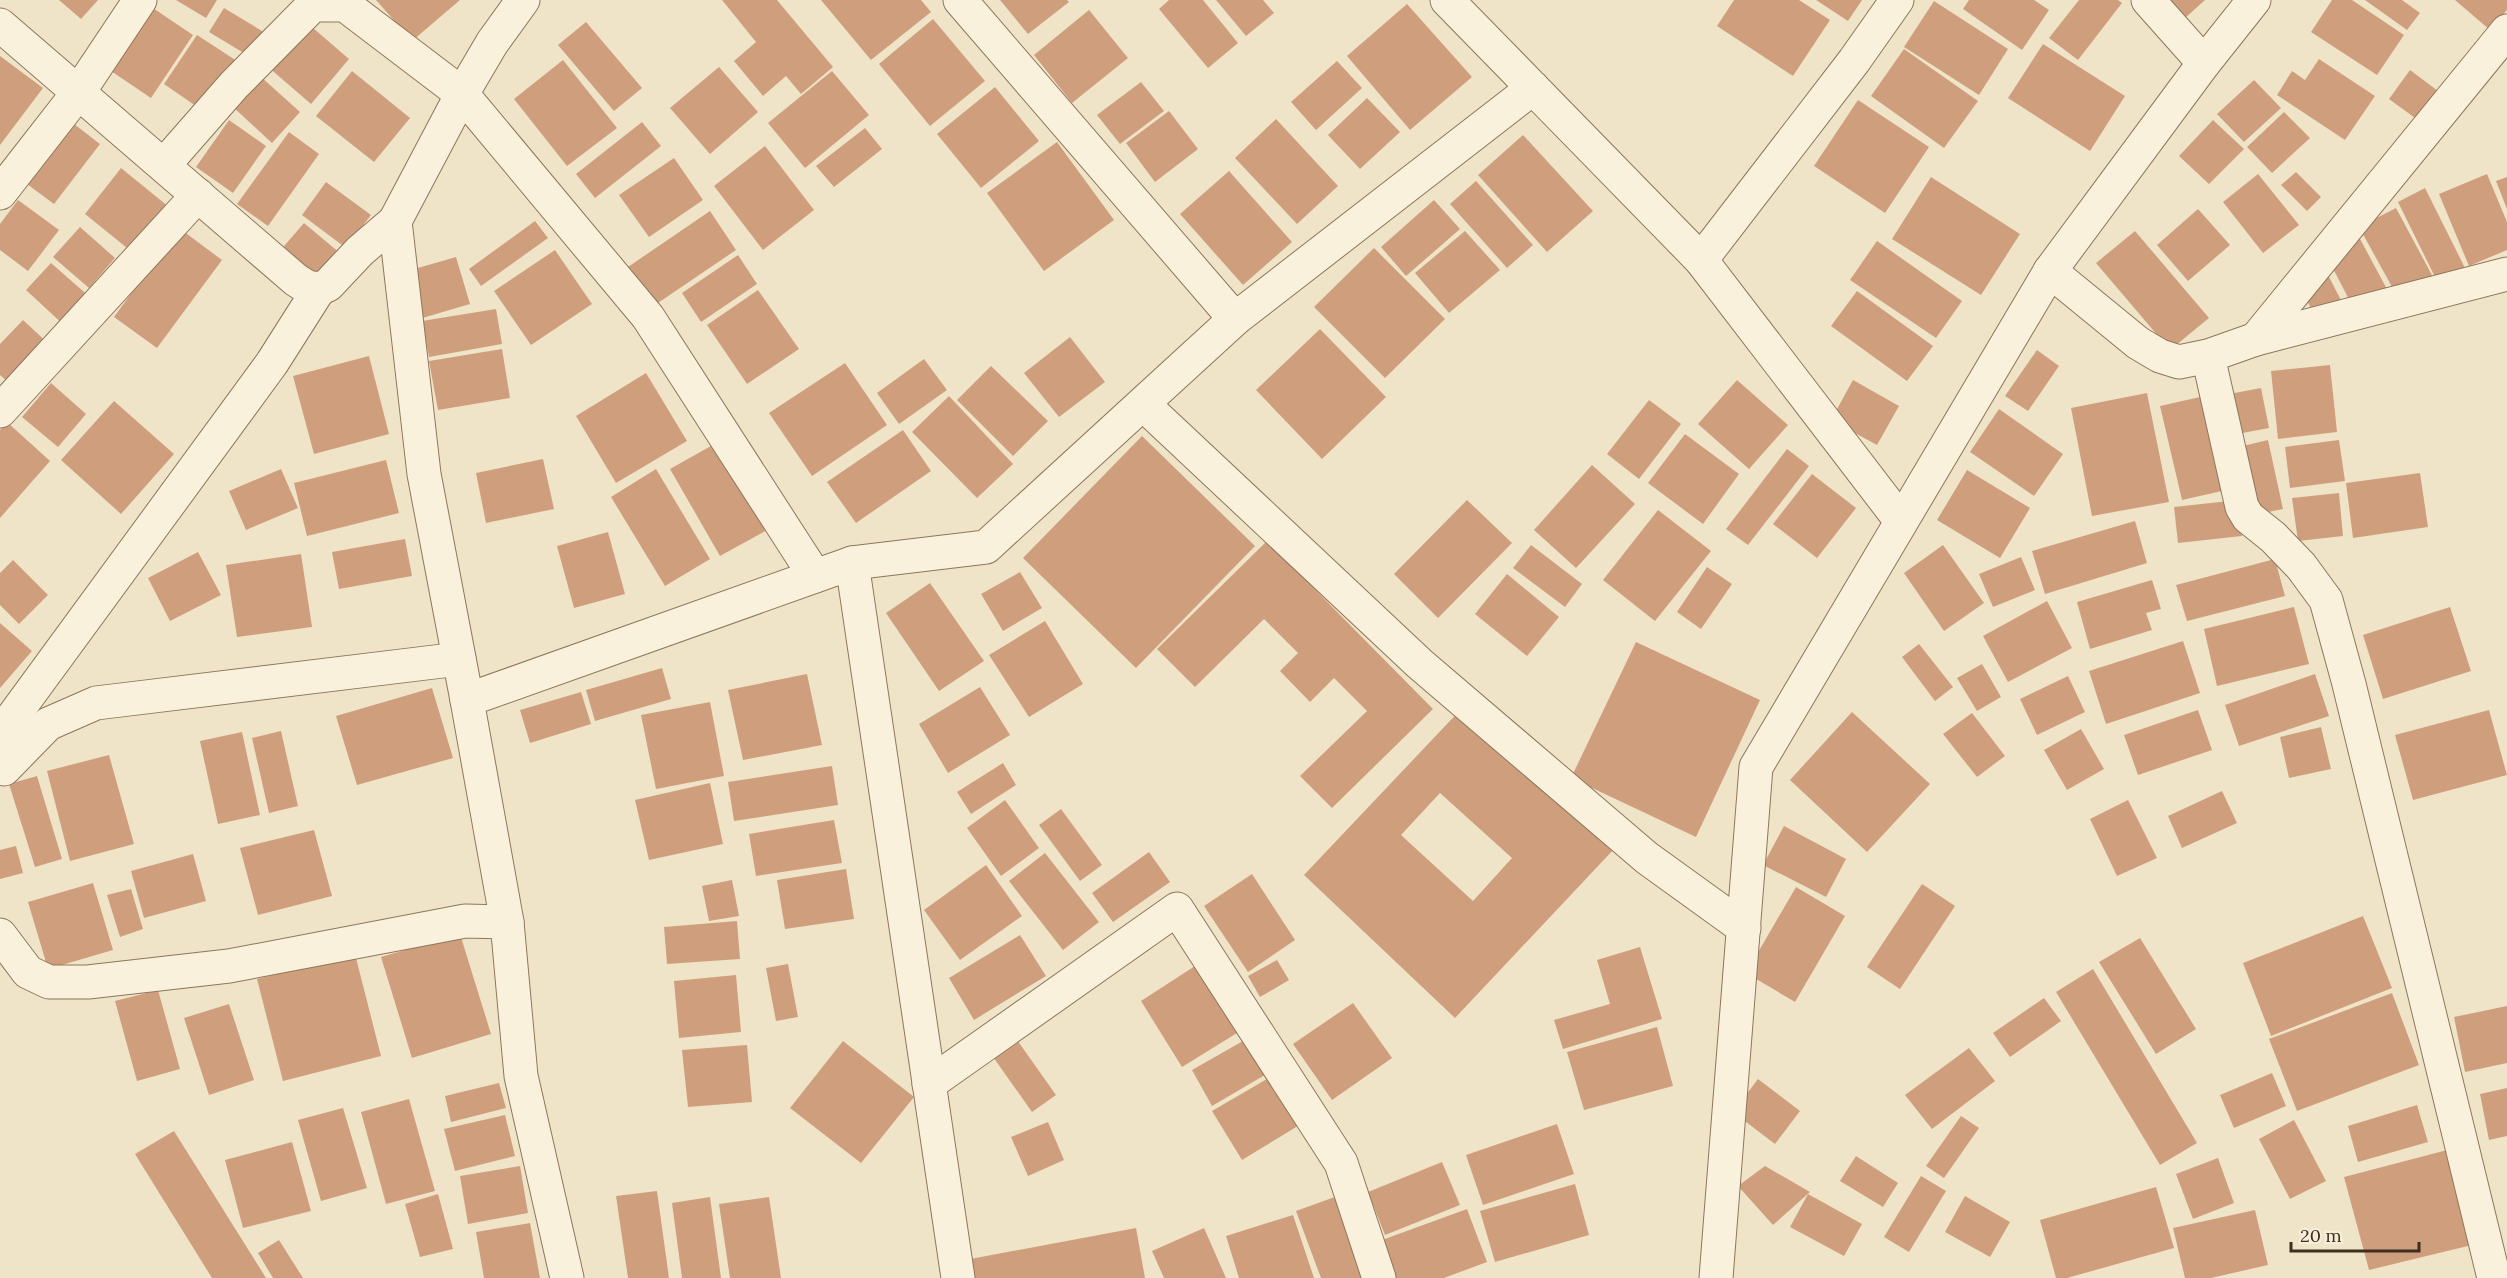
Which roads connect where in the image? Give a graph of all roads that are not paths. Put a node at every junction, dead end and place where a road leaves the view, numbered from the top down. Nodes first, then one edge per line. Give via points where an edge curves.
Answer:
1 (140, 0) edge
2 (522, 0) edge
3 (960, 0) edge
4 (1447, 0) edge
5 (1897, 0) edge
6 (2148, 0) edge
7 (2254, 0) edge
8 (345, 3) edge
9 (0, 25) edge
10 (2507, 31) edge
11 (2204, 63) junction
12 (1533, 88) junction
13 (78, 93) junction
14 (462, 94) junction
15 (164, 165) junction
16 (0, 193) edge
17 (198, 195) junction
18 (395, 221) junction
19 (1701, 260) junction
20 (2050, 271) junction
21 (2507, 274) edge
22 (319, 289) junction
23 (1235, 319) junction
24 (2256, 339) junction
25 (2208, 356) junction
26 (1143, 404) junction
27 (0, 411) edge
28 (1901, 521) junction
29 (852, 563) junction
30 (815, 576) junction
31 (459, 659) junction
32 (467, 700) junction
33 (5, 768) edge
34 (507, 922) junction
35 (1744, 928) junction
36 (0, 935) edge
37 (929, 1084) junction
38 (567, 1278) edge
39 (958, 1278) edge
40 (1379, 1278) edge
41 (1716, 1278) edge
42 (2494, 1278) edge

1 - 13 street
2 - 14 street
3 - 23 street
4 - 12 street
5 - 19 street
6 - 11 street
7 - 11 street
8 - 14 street
8 - 15 street via 313,5 234,85
9 - 13 street
10 - 24 street
11 - 20 street
12 - 19 street
12 - 23 street
13 - 15 street
13 - 16 street
14 - 18 street
14 - 30 street via 648,317
15 - 17 street
17 - 22 street via 296,280
17 - 27 street
18 - 22 street via 328,285
18 - 31 street via 424,474
19 - 28 street
20 - 25 street via 2138,343 2160,356 2179,362
20 - 28 street
21 - 24 street
22 - 33 street via 272,363 12,718
23 - 26 street
24 - 25 street
25 - 42 street via 2242,507 2301,566 2325,600
26 - 29 street via 986,547
26 - 35 street via 1420,664 1647,858
28 - 35 street via 1756,767
29 - 30 street
29 - 37 street
30 - 32 street
31 - 32 street
31 - 33 street via 96,703 48,724
32 - 34 street
34 - 36 street via 465,921 230,966 88,982 49,982 28,972
34 - 38 street via 521,1076
35 - 41 street
37 - 39 street
37 - 40 street via 1177,909 1341,1162

